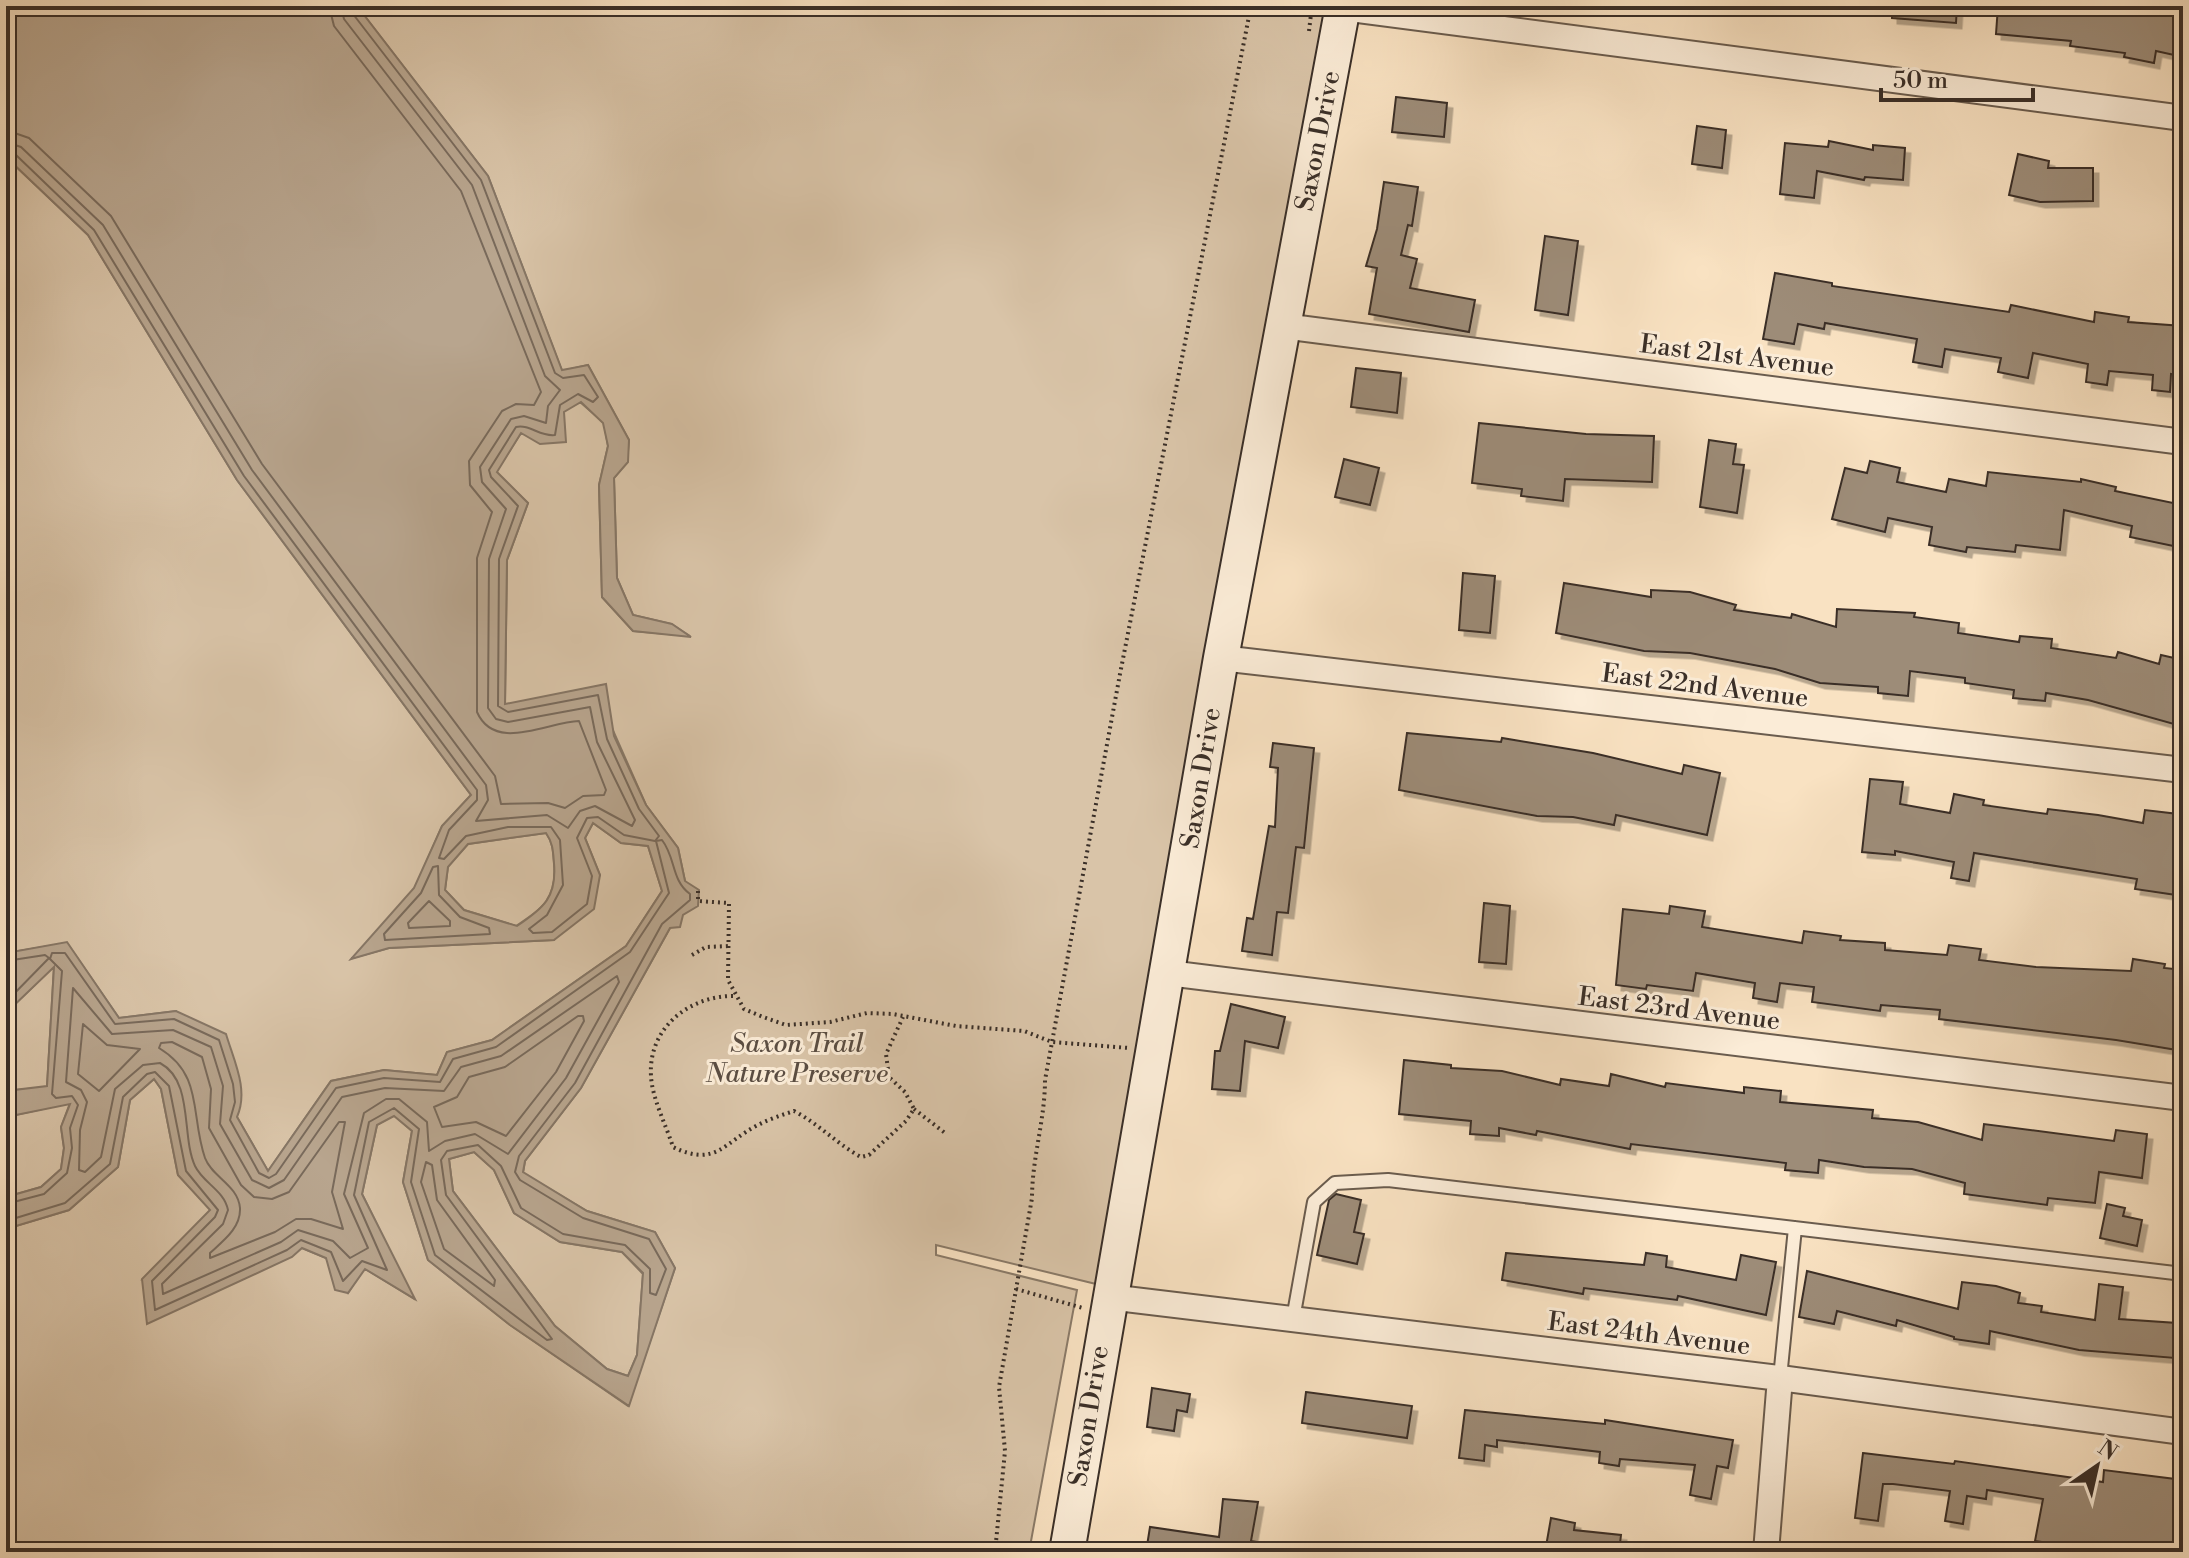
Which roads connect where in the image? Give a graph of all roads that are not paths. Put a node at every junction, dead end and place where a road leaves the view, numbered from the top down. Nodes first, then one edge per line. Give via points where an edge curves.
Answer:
1 (1343, 7) edge
2 (2183, 118) edge
3 (1283, 326) junction
4 (2183, 442) edge
5 (1221, 658) junction
6 (2183, 770) edge
7 (1168, 973) junction
8 (2183, 1098) edge
9 (1795, 1228) junction
10 (2183, 1274) edge
11 (1099, 1304) junction
12 (1293, 1319) junction
13 (1780, 1378) junction
14 (2183, 1432) edge
15 (1067, 1552) edge
16 (1766, 1552) edge

1 - 2 street
1 - 3 street, Saxon Drive
3 - 4 street, East 21st Avenue
3 - 5 street, Saxon Drive
5 - 6 street, East 22nd Avenue
5 - 7 street, Saxon Drive
7 - 8 street, East 23rd Avenue
7 - 11 street, Saxon Drive
9 - 10 lane
9 - 12 lane via 1388,1180 1335,1183 1314,1202
9 - 13 lane
11 - 12 street, East 24th Avenue
11 - 15 street, Saxon Drive
12 - 13 street, East 24th Avenue
13 - 14 street, East 24th Avenue
13 - 16 street

